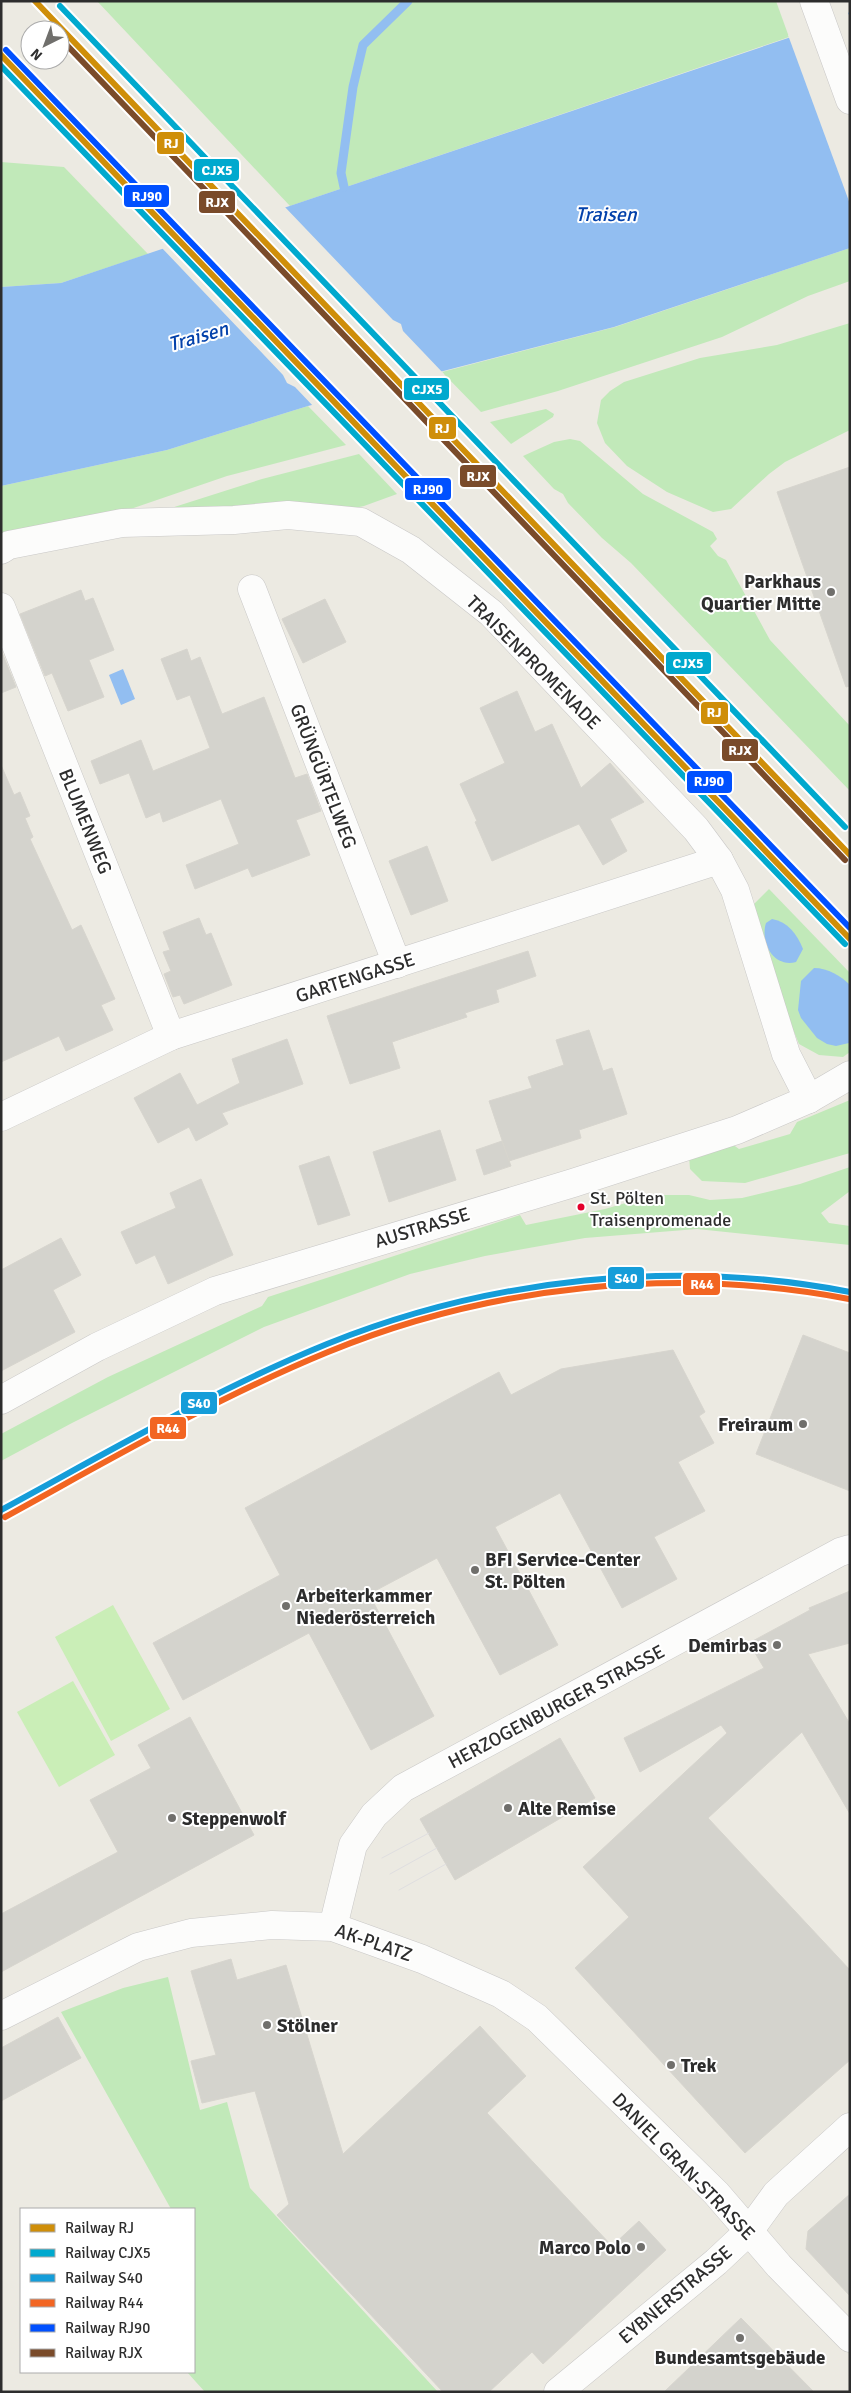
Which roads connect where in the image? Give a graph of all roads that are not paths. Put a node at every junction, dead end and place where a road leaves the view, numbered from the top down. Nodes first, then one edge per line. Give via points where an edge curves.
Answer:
1 (814, 1) edge
2 (850, 100) edge
3 (1, 550) edge
4 (252, 589) dead end
5 (1, 607) edge
6 (719, 860) junction
7 (397, 964) junction
8 (171, 1036) junction
9 (850, 1074) edge
10 (809, 1099) junction
11 (1, 1117) edge
12 (1, 1400) edge
13 (850, 1549) edge
14 (333, 1926) junction
15 (1, 2016) edge
16 (537, 2018) joint
17 (850, 2127) edge
18 (748, 2231) junction
19 (850, 2338) edge
20 (558, 2392) edge

1 - 2 street
3 - 6 street, TRAISENPROMENADE via 9,545 122,523 288,515 361,522 411,550 491,613 696,829
4 - 7 street, GRÜNGÜRTELWEG
5 - 8 street, BLUMENWEG
6 - 7 street, GARTENGASSE
6 - 10 street, TRAISENPROMENADE via 735,890 786,1054
7 - 8 street, GARTENGASSE
8 - 11 street, GARTENGASSE
9 - 10 street, AUSTRASSE
10 - 12 street, AUSTRASSE via 737,1130 215,1291 97,1346
13 - 14 street, HERZOGENBURGER STRASSE via 403,1788 374,1815 353,1845
14 - 15 street, AK-PLATZ via 234,1928 192,1933 138,1947
14 - 16 street, AK-PLATZ via 460,1974 501,1994
16 - 18 street, DANIEL GRAN-STRASSE via 716,2193
17 - 18 street, EYBNERSTRASSE via 776,2194
18 - 19 street, DANIEL GRAN-STRASSE
18 - 20 street, EYBNERSTRASSE via 716,2262

